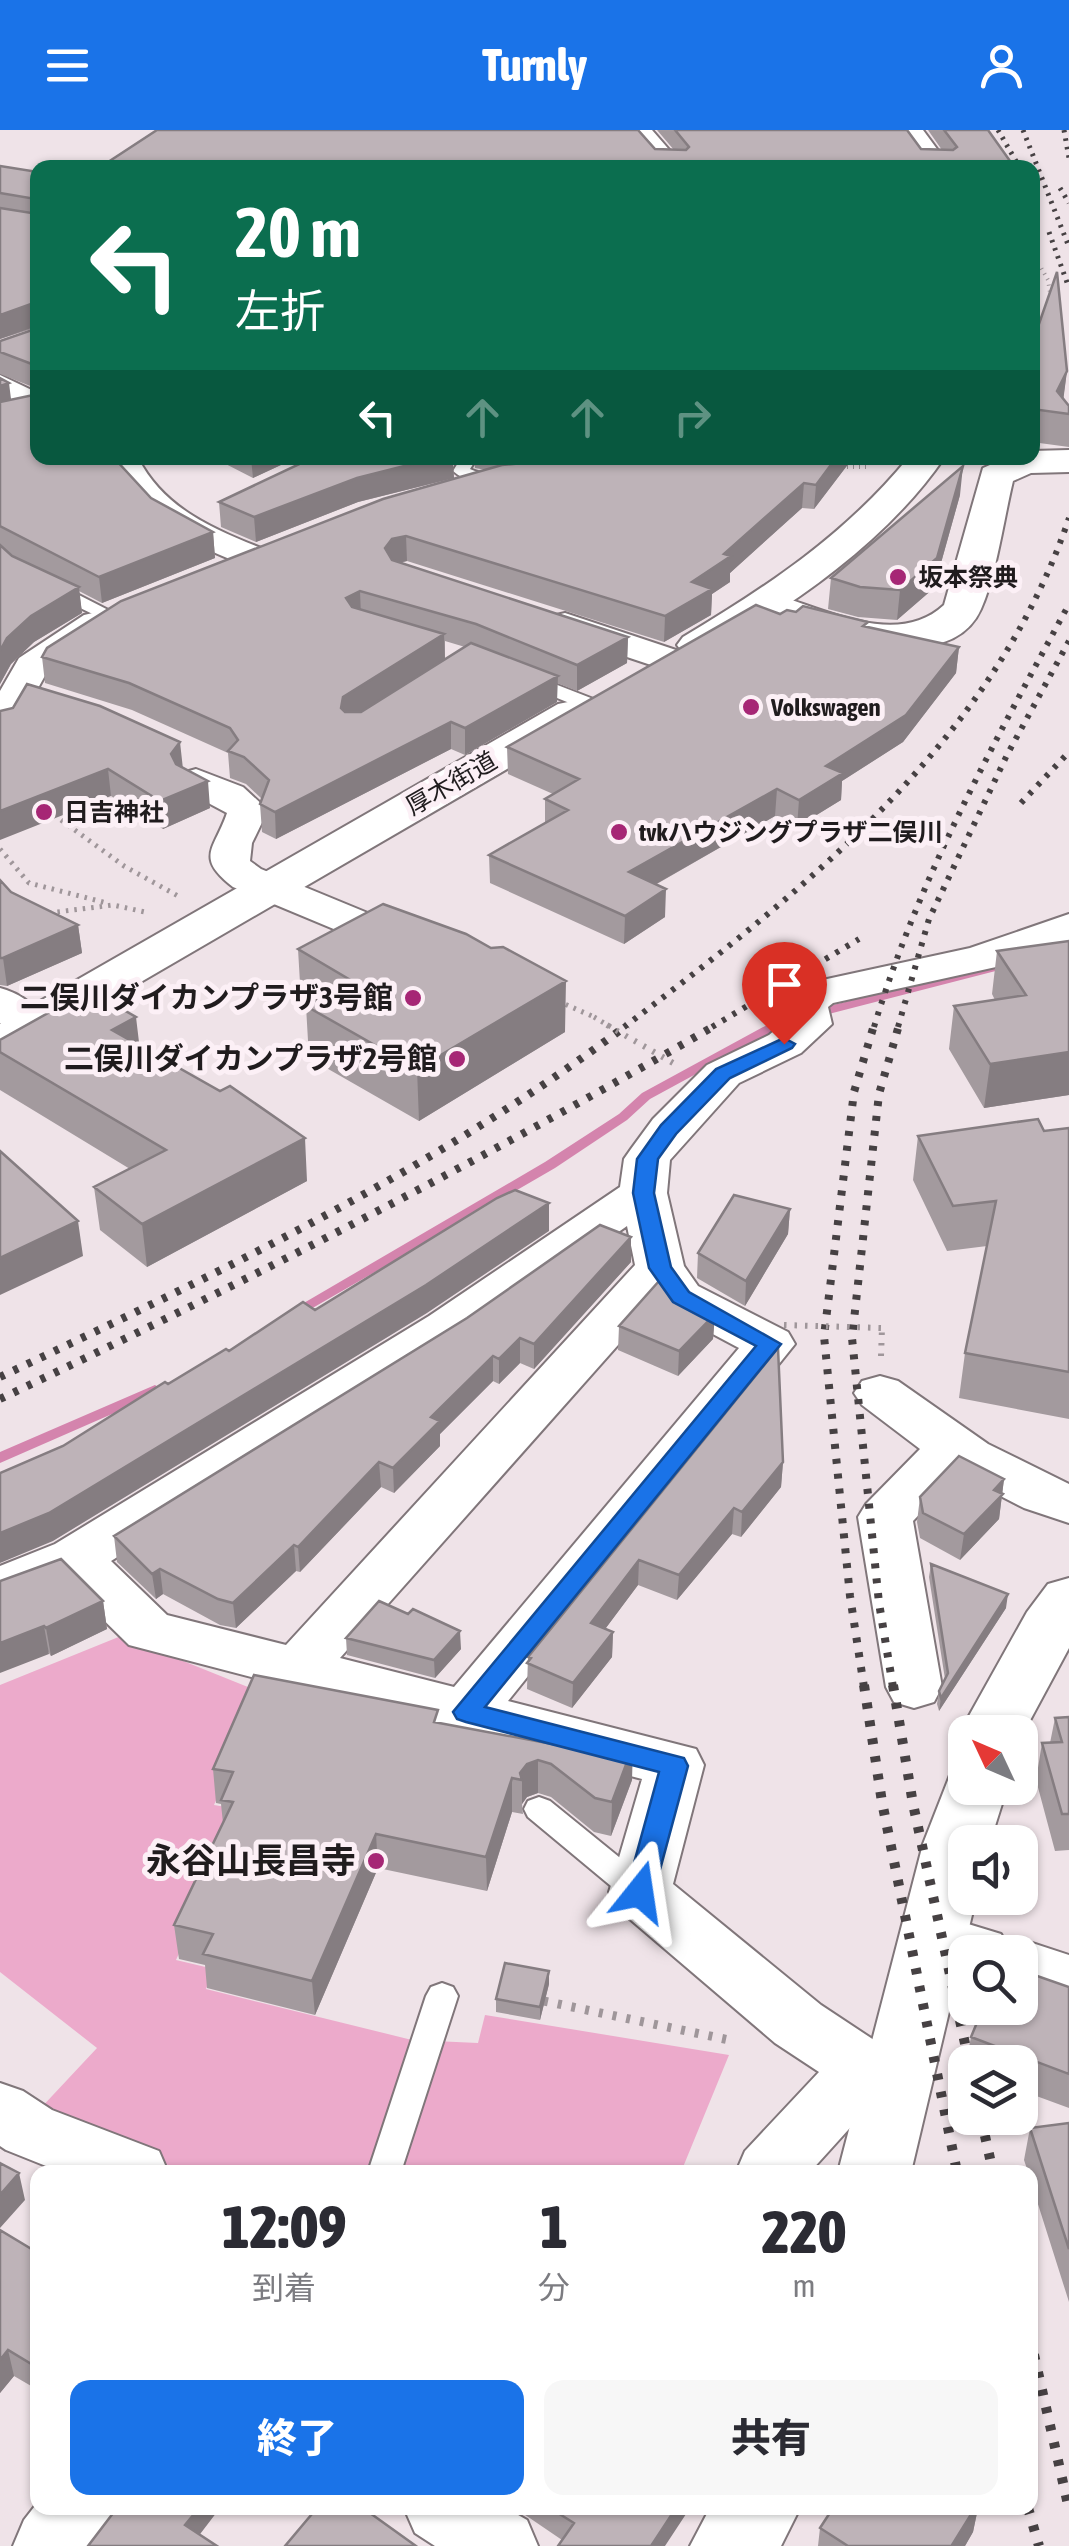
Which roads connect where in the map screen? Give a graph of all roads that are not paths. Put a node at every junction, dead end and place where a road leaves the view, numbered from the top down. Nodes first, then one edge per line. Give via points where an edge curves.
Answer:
1 (638, 130) edge
2 (908, 130) edge
3 (665, 160) edge
4 (931, 160) edge
5 (0, 384) edge
6 (30, 408) edge
7 (1040, 461) edge
8 (1069, 461) edge
9 (125, 465) edge
10 (920, 465) edge
11 (1016, 465) edge
12 (492, 473) edge
13 (446, 492) edge
14 (215, 512) edge
15 (184, 527) junction
16 (294, 544) edge
17 (0, 555) edge
18 (258, 560) junction
19 (213, 578) edge
20 (144, 604) edge
21 (766, 604) junction
22 (531, 612) edge
23 (110, 615) junction
24 (669, 660) junction
25 (504, 671) edge
26 (57, 700) edge
27 (9, 701) edge
28 (590, 704) junction
29 (179, 750) edge
30 (270, 887) junction
31 (1069, 927) edge
32 (439, 956) edge
33 (10, 1024) edge
34 (644, 1193) junction
35 (660, 1268) junction
36 (880, 1392) dead end
37 (952, 1448) junction
38 (1069, 1504) edge
39 (74, 1558) junction
40 (0, 1588) edge
41 (1069, 1600) edge
42 (297, 1669) junction
43 (914, 1687) dead end
44 (466, 1712) junction
45 (1001, 1715) edge
46 (972, 1805) edge
47 (539, 1809) dead end
48 (640, 1892) junction
49 (957, 1935) edge
50 (948, 1958) edge
51 (1038, 1971) edge
52 (1069, 1981) edge
53 (442, 1996) dead end
54 (881, 2071) junction
55 (0, 2111) edge
56 (117, 2165) edge
57 (386, 2165) edge
58 (777, 2165) edge
59 (874, 2165) edge
60 (73, 2515) edge
61 (453, 2515) edge
62 (755, 2515) edge
63 (50, 2546) edge
64 (501, 2546) edge
65 (731, 2546) edge

1 - 3 street
2 - 4 main road
5 - 6 street
7 - 8 main road
9 - 15 street via 132,480
10 - 21 main road, 厚木街道 via 863,528
11 - 21 main road via 996,476 962,609 938,629 862,633
12 - 13 street
14 - 15 street
15 - 18 street
16 - 18 street
17 - 23 lane via 24,574
18 - 19 street
20 - 23 street
21 - 24 main road, 厚木街道
22 - 24 street
23 - 27 street via 32,666
24 - 28 main road, 厚木街道
25 - 28 lane
26 - 27 street
28 - 30 main road, 厚木街道
29 - 30 street via 217,766 196,781 248,810 232,838 231,866
30 - 32 street
30 - 33 main road, 厚木街道 via 194,912
31 - 34 street via 980,958 819,992 784,1044 723,1074 668,1129 648,1159
34 - 35 street
34 - 39 street via 448,1328
35 - 42 street
35 - 44 street via 681,1297 770,1344
36 - 37 street
37 - 38 street via 1030,1492
37 - 43 street via 886,1518
39 - 40 street
39 - 42 street via 148,1630
41 - 45 main road
42 - 44 street
44 - 48 street via 674,1766
46 - 49 main road
47 - 48 lane
48 - 54 street via 798,2024
50 - 54 main road
51 - 52 street
53 - 57 lane
54 - 58 street
54 - 59 main road
55 - 56 street via 29,2130
60 - 63 street
61 - 64 street
62 - 65 main road

